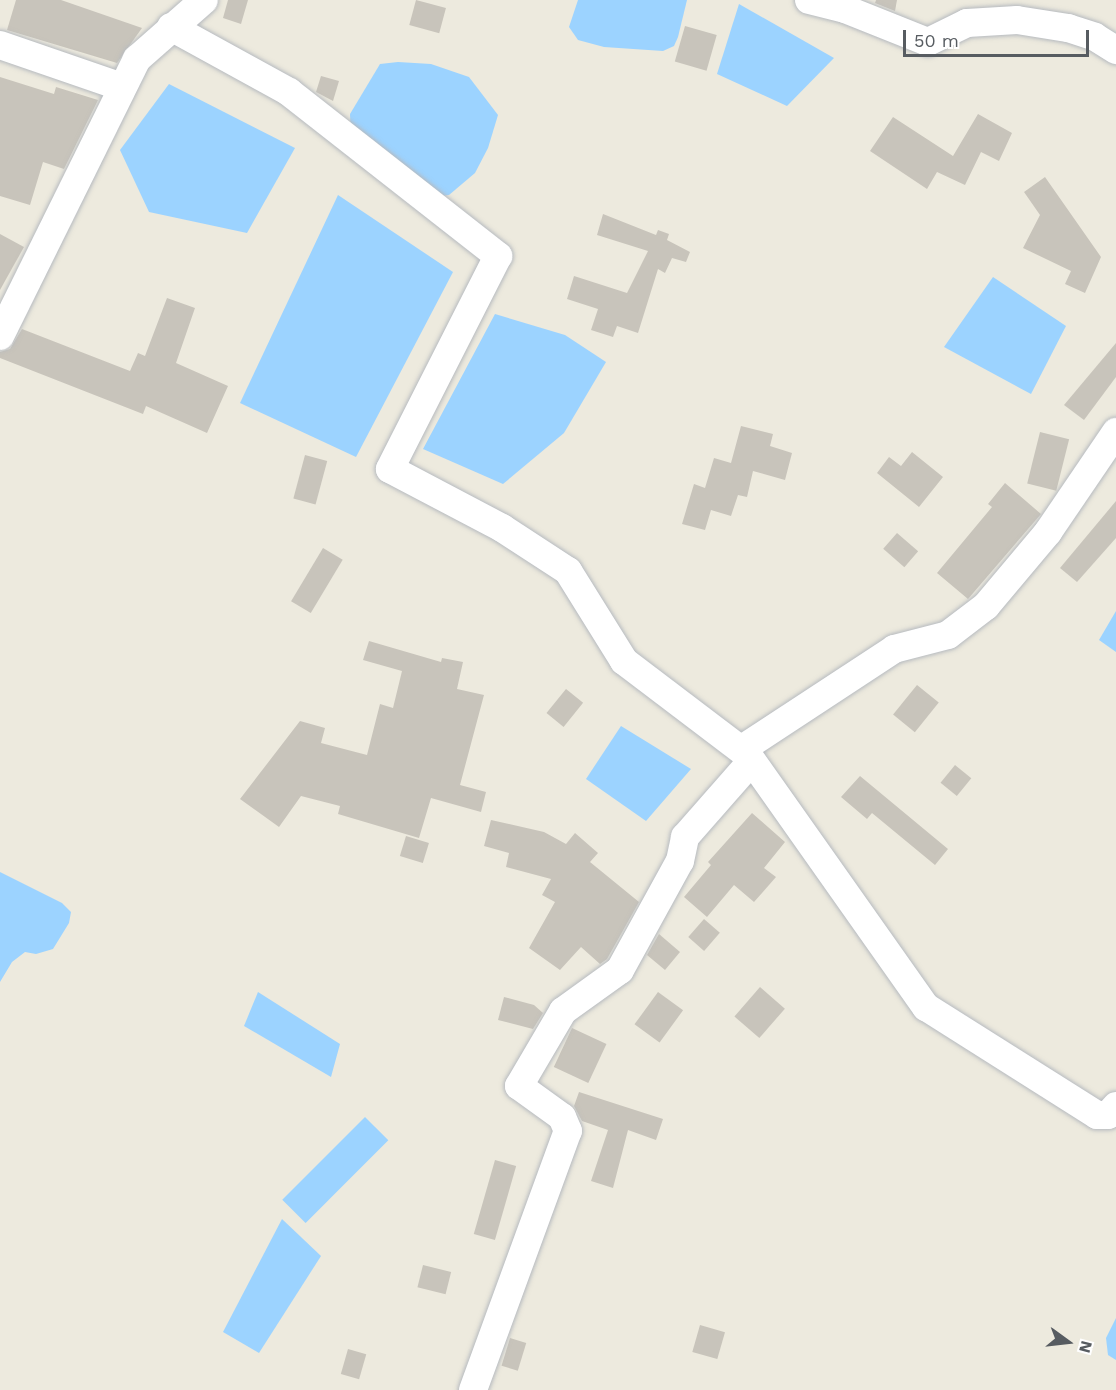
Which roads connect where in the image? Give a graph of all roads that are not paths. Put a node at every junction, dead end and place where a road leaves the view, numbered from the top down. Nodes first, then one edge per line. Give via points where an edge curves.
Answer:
1 (204, 0) edge
2 (809, 0) edge
3 (171, 27) junction
4 (0, 45) edge
5 (1116, 50) edge
6 (122, 87) junction
7 (0, 336) edge
8 (1116, 432) edge
9 (747, 755) junction
10 (1116, 1106) edge
11 (473, 1390) edge

1 - 3 street
2 - 5 street via 845,9 928,42 967,23 1017,20 1068,28 1095,37
3 - 6 street via 137,59
3 - 9 street via 289,92 498,256 390,469 502,528 568,571 624,661
4 - 6 street
6 - 7 street
8 - 9 street via 1048,532 986,606 948,635 894,649
9 - 10 street via 788,806 864,924 926,1007 1097,1114 1108,1115
9 - 11 street via 685,837 680,861 620,970 563,1011 519,1086 562,1117 568,1131

